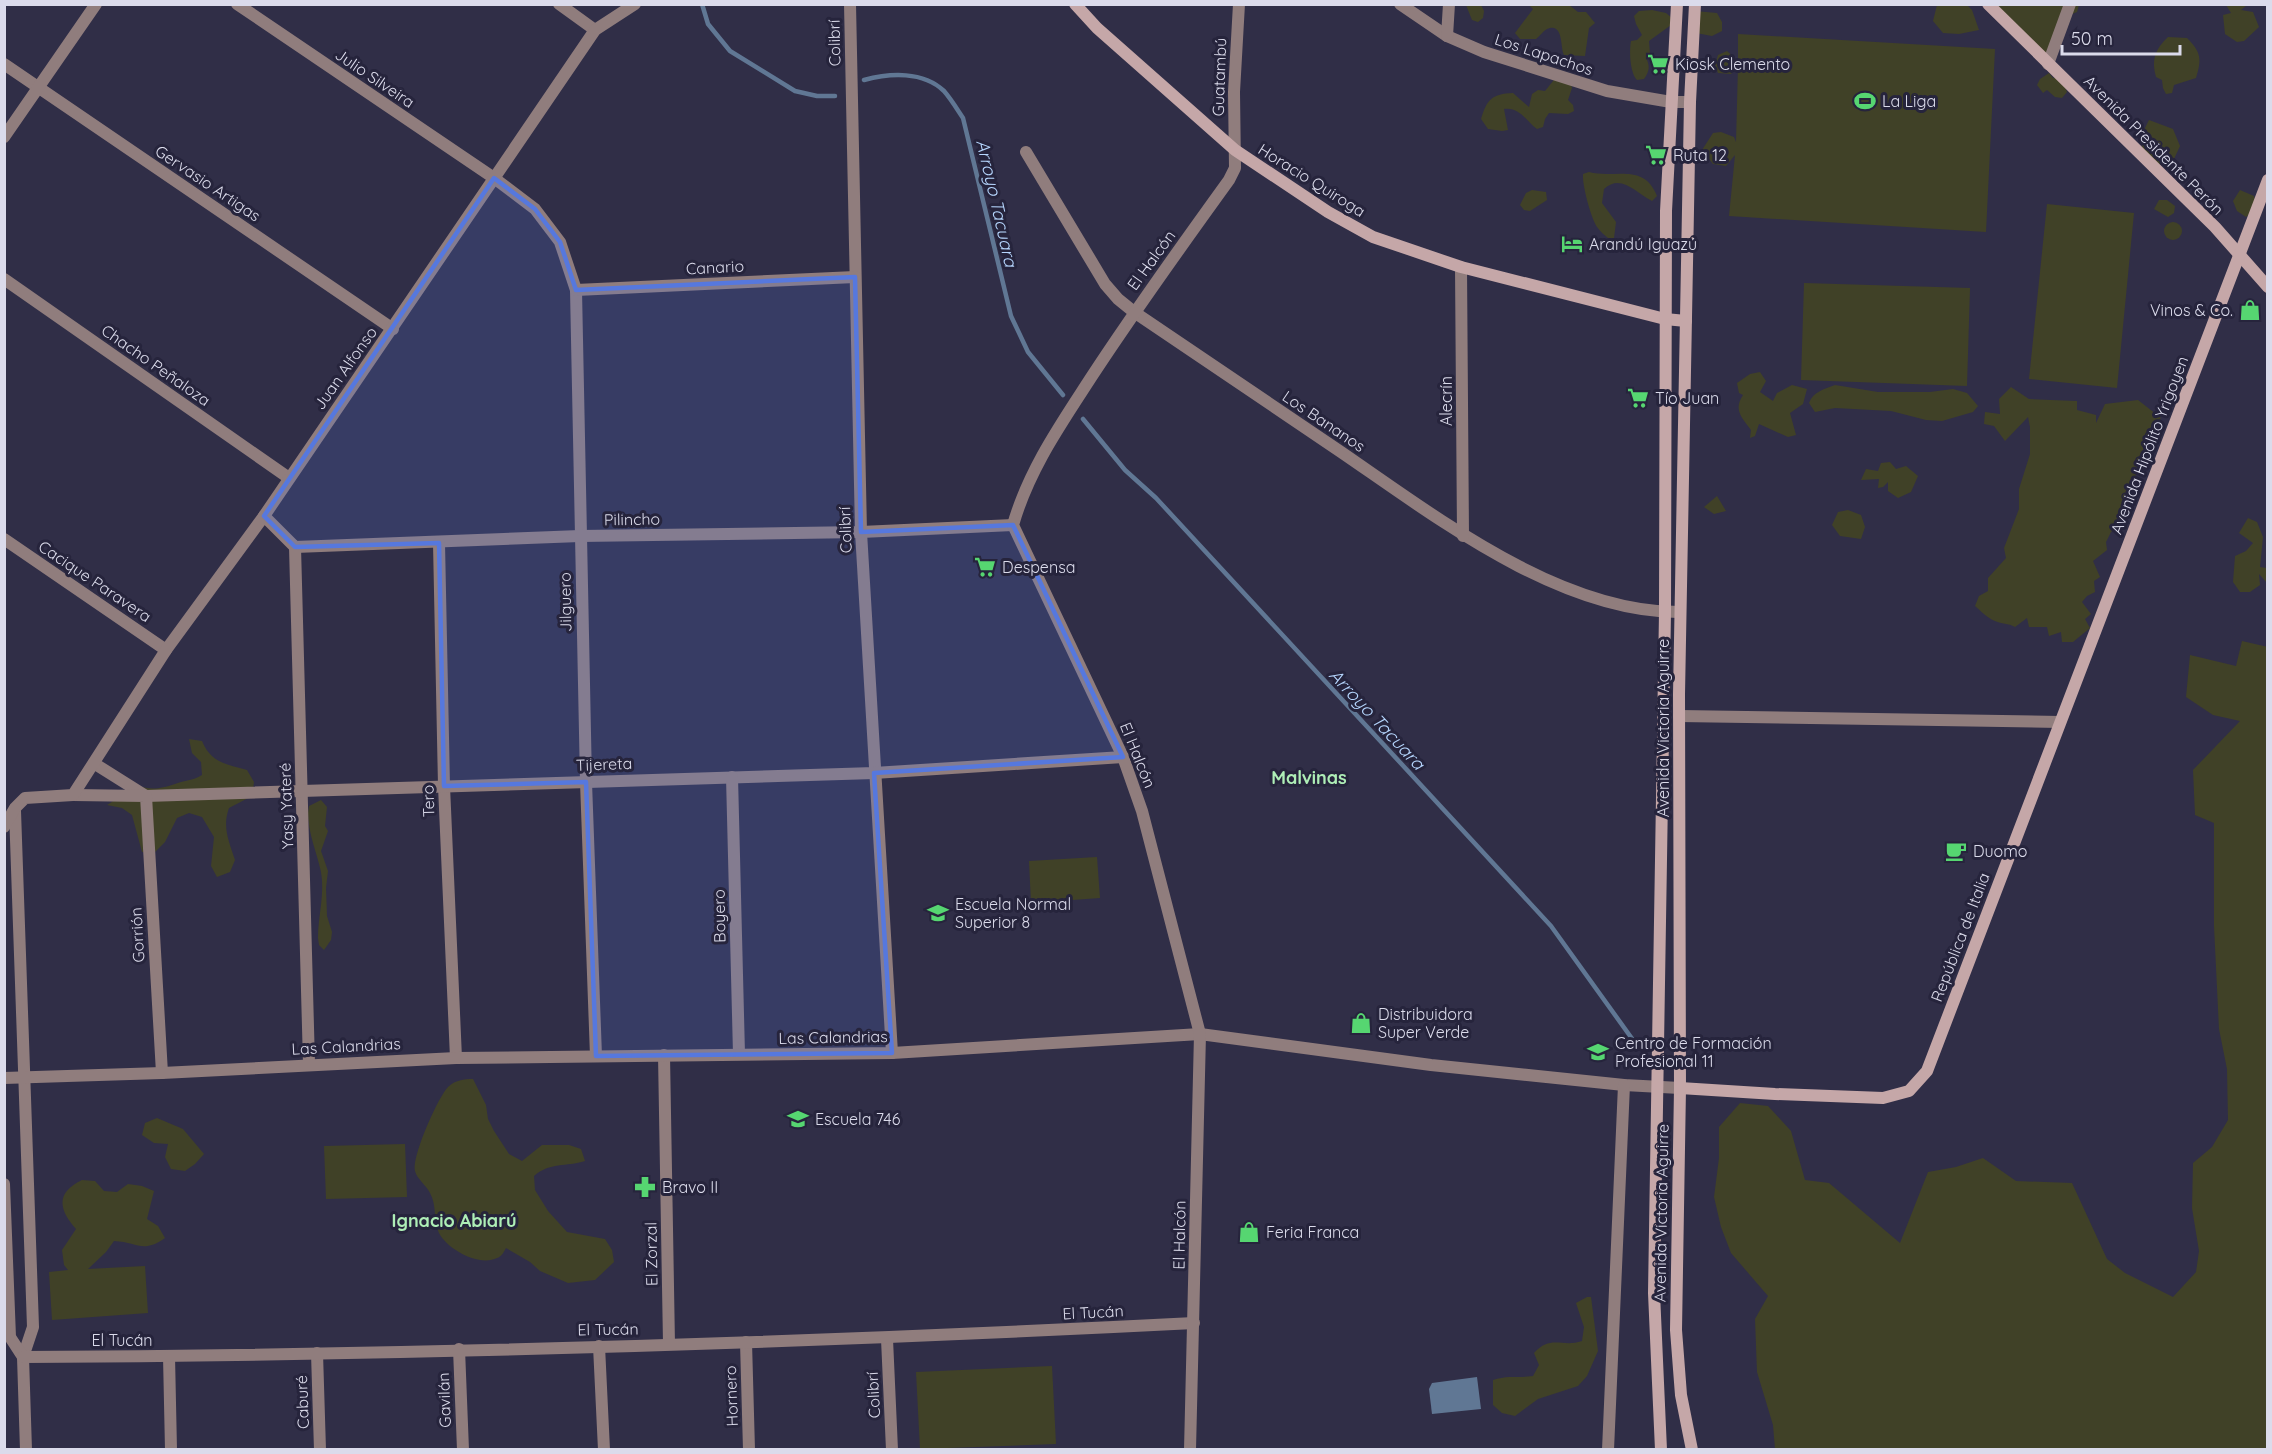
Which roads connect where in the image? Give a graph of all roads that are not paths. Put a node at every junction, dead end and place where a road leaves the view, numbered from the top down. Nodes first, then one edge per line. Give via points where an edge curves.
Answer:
1 (96, 4) edge
2 (237, 4) edge
3 (559, 4) edge
4 (635, 4) edge
5 (850, 4) edge
6 (1075, 4) edge
7 (1239, 4) edge
8 (1400, 4) edge
9 (1449, 4) edge
10 (1677, 4) edge
11 (1695, 4) edge
12 (1988, 4) edge
13 (2070, 4) edge
14 (595, 30) junction
15 (1447, 36) junction
16 (4, 64) edge
17 (2049, 64) junction
18 (38, 88) junction
19 (1671, 102) junction
20 (1690, 102) junction
21 (4, 137) edge
22 (1236, 150) junction
23 (1026, 152) dead end
24 (494, 178) junction
25 (2268, 180) edge
26 (2240, 255) junction
27 (1461, 267) junction
28 (855, 277) junction
29 (4, 279) edge
30 (2268, 287) edge
31 (576, 290) junction
32 (1134, 312) junction
33 (1665, 319) junction
34 (1686, 321) junction
35 (393, 329) junction
36 (290, 478) junction
37 (264, 516) junction
38 (1013, 525) junction
39 (861, 532) junction
40 (580, 536) junction
41 (1463, 536) junction
42 (4, 539) edge
43 (439, 543) junction
44 (296, 547) junction
45 (1665, 612) junction
46 (1680, 612) junction
47 (166, 650) junction
48 (1679, 716) junction
49 (2060, 722) junction
50 (1123, 757) junction
51 (95, 764) junction
52 (874, 773) junction
53 (732, 777) junction
54 (586, 782) junction
55 (444, 786) junction
56 (302, 791) junction
57 (73, 795) junction
58 (146, 796) junction
59 (15, 808) junction
60 (4, 827) edge
61 (1200, 1034) junction
62 (892, 1053) junction
63 (739, 1054) junction
64 (664, 1055) junction
65 (596, 1056) junction
66 (456, 1058) junction
67 (309, 1064) junction
68 (162, 1073) junction
69 (4, 1078) edge
70 (24, 1079) junction
71 (1624, 1085) junction
72 (1658, 1088) junction
73 (1680, 1088) junction
74 (4, 1184) edge
75 (1194, 1323) junction
76 (887, 1339) junction
77 (746, 1342) junction
78 (669, 1344) junction
79 (599, 1346) junction
80 (459, 1350) junction
81 (317, 1353) junction
82 (169, 1356) junction
83 (22, 1357) junction
84 (26, 1449) edge
85 (171, 1449) edge
86 (320, 1449) edge
87 (463, 1449) edge
88 (604, 1449) edge
89 (749, 1449) edge
90 (892, 1449) edge
91 (1190, 1449) edge
92 (1608, 1449) edge
93 (1660, 1449) edge
94 (1692, 1449) edge

1 - 18 street
2 - 24 street, Julio Silveira
3 - 14 street
4 - 14 street, Juan Alfonso
5 - 28 street, Colibrí
6 - 22 main road, Horacio Quiroga
7 - 22 street, Guatambú via 1234,92
8 - 15 street, Los Lapachos
9 - 15 street
10 - 19 main road, Avenida Victoria Aguirre
11 - 20 main road, Avenida Victoria Aguirre
12 - 17 main road, Avenida Presidente Perón
13 - 17 street
14 - 24 street, Juan Alfonso
15 - 19 street, Los Lapachos via 1484,52 1607,91
16 - 18 street, Gervasio Artigas
17 - 26 main road, Avenida Presidente Perón
18 - 21 street
18 - 35 street, Gervasio Artigas
19 - 20 street, Los Lapachos
19 - 33 main road, Avenida Victoria Aguirre
20 - 34 main road, Avenida Victoria Aguirre
22 - 27 main road, Horacio Quiroga via 1328,212 1373,237
22 - 32 street, El Halcón via 1235,168 1229,180
23 - 32 street, Los Bananos via 1105,284
24 - 31 street, Jilguero via 535,209 560,242
24 - 35 street, Juan Alfonso
25 - 26 main road, Avenida Hipólito Yrigoyen
26 - 30 main road, Avenida Presidente Perón
26 - 49 main road, Avenida Hipólito Yrigoyen
27 - 33 main road, Horacio Quiroga
27 - 41 street, Alecrín
28 - 31 street, Canario
28 - 39 street, Colibrí
29 - 36 street, Chacho Peñaloza
31 - 40 street, Jilguero
32 - 38 street, El Halcón via 1053,436 1022,495
32 - 41 street, Los Bananos
33 - 34 main road, Horacio Quiroga
33 - 45 main road, Avenida Victoria Aguirre
34 - 46 main road, Avenida Victoria Aguirre
35 - 36 street, Juan Alfonso
36 - 37 street, Juan Alfonso
37 - 44 street
37 - 47 street, Juan Alfonso
38 - 39 street, Pilincho
38 - 50 street, El Halcón
39 - 40 street, Pilincho
39 - 52 street, Colibrí
40 - 43 street, Pilincho
40 - 54 street, Jilguero
41 - 45 street, Los Bananos via 1591,598
42 - 47 street, Cacique Paravera
43 - 44 street, Pilincho
43 - 55 street, Tero
44 - 56 street, Yasy Yateré
45 - 46 street, Los Bananos
45 - 72 main road, Avenida Victoria Aguirre
46 - 48 main road, Avenida Victoria Aguirre
47 - 51 street, Juan Alfonso
48 - 49 street
48 - 73 main road, Avenida Victoria Aguirre
49 - 73 main road, República de Italia via 1927,1071 1909,1091 1883,1098
50 - 52 street, Tijereta
50 - 61 street, El Halcón via 1142,811
51 - 57 street, Juan Alfonso
51 - 58 street
52 - 53 street, Tijereta
52 - 62 street, Colibrí
53 - 54 street, Tijereta
53 - 63 street, Boyero
54 - 55 street, Tijereta
54 - 65 street, Jilguero
55 - 56 street, Tijereta
55 - 66 street, Tero
56 - 58 street, Tijereta
56 - 67 street, Yasy Yateré
57 - 58 street, Tijereta
57 - 59 street, Tijereta via 26,798
58 - 68 street, Gorrión
59 - 60 street
59 - 70 street
61 - 62 street, Las Calandrias
61 - 71 street, Las Calandrias via 1431,1065
61 - 75 street, El Halcón
62 - 63 street, Las Calandrias
63 - 64 street, Las Calandrias
64 - 65 street, Las Calandrias
64 - 78 street, El Zorzal
65 - 66 street, Las Calandrias
66 - 67 street, Las Calandrias
67 - 68 street, Las Calandrias
68 - 70 street, Las Calandrias
69 - 70 street, Las Calandrias
70 - 83 street via 33,1327
71 - 72 street, Las Calandrias
71 - 92 street
72 - 73 street, Las Calandrias
72 - 93 main road, Avenida Victoria Aguirre via 1654,1293
73 - 94 main road, Avenida Victoria Aguirre via 1676,1330 1681,1395
74 - 83 street via 10,1337
75 - 76 street, El Tucán
75 - 91 street, El Halcón
76 - 77 street, El Tucán
76 - 90 street, Colibrí
77 - 78 street, El Tucán
77 - 89 street, Hornero
78 - 79 street, El Tucán
79 - 80 street, El Tucán
79 - 88 street
80 - 81 street, El Tucán
80 - 87 street, Gavilán
81 - 82 street, El Tucán
81 - 86 street, Caburé
82 - 83 street, El Tucán
82 - 85 street
83 - 84 street

